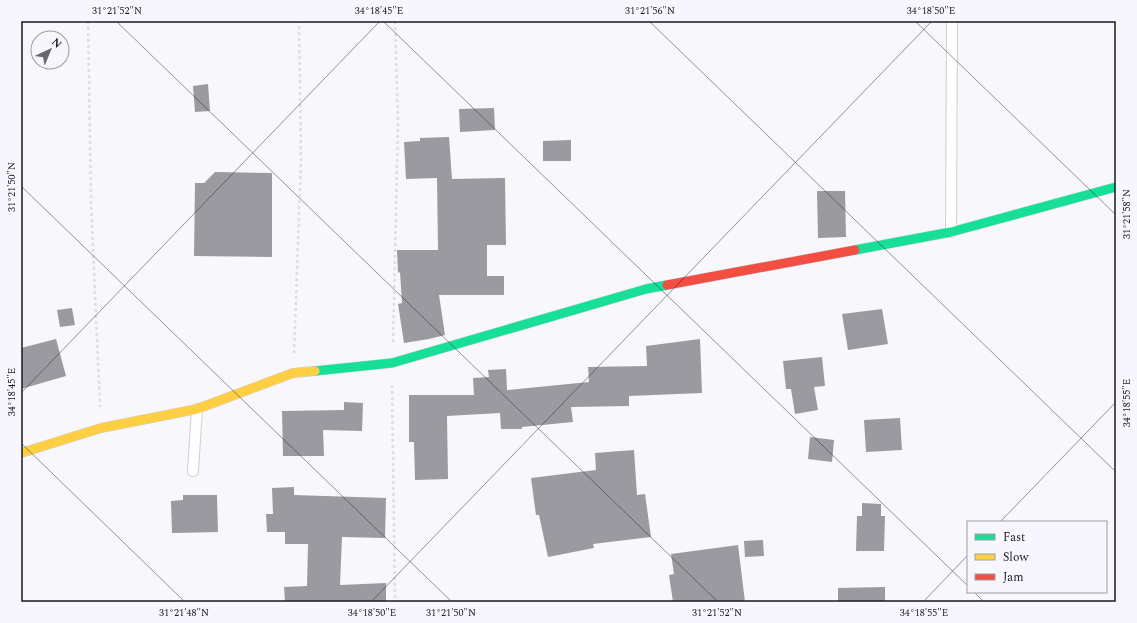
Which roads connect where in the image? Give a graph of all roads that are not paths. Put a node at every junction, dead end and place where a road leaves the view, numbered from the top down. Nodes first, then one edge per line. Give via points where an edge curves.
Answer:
1 (952, 21) edge
2 (1116, 187) edge
3 (951, 232) junction
4 (197, 409) junction
5 (21, 453) edge
6 (193, 471) dead end

1 - 3 lane
2 - 3 street
3 - 4 street via 646,289 392,363 293,373
4 - 5 street via 101,428
4 - 6 lane

